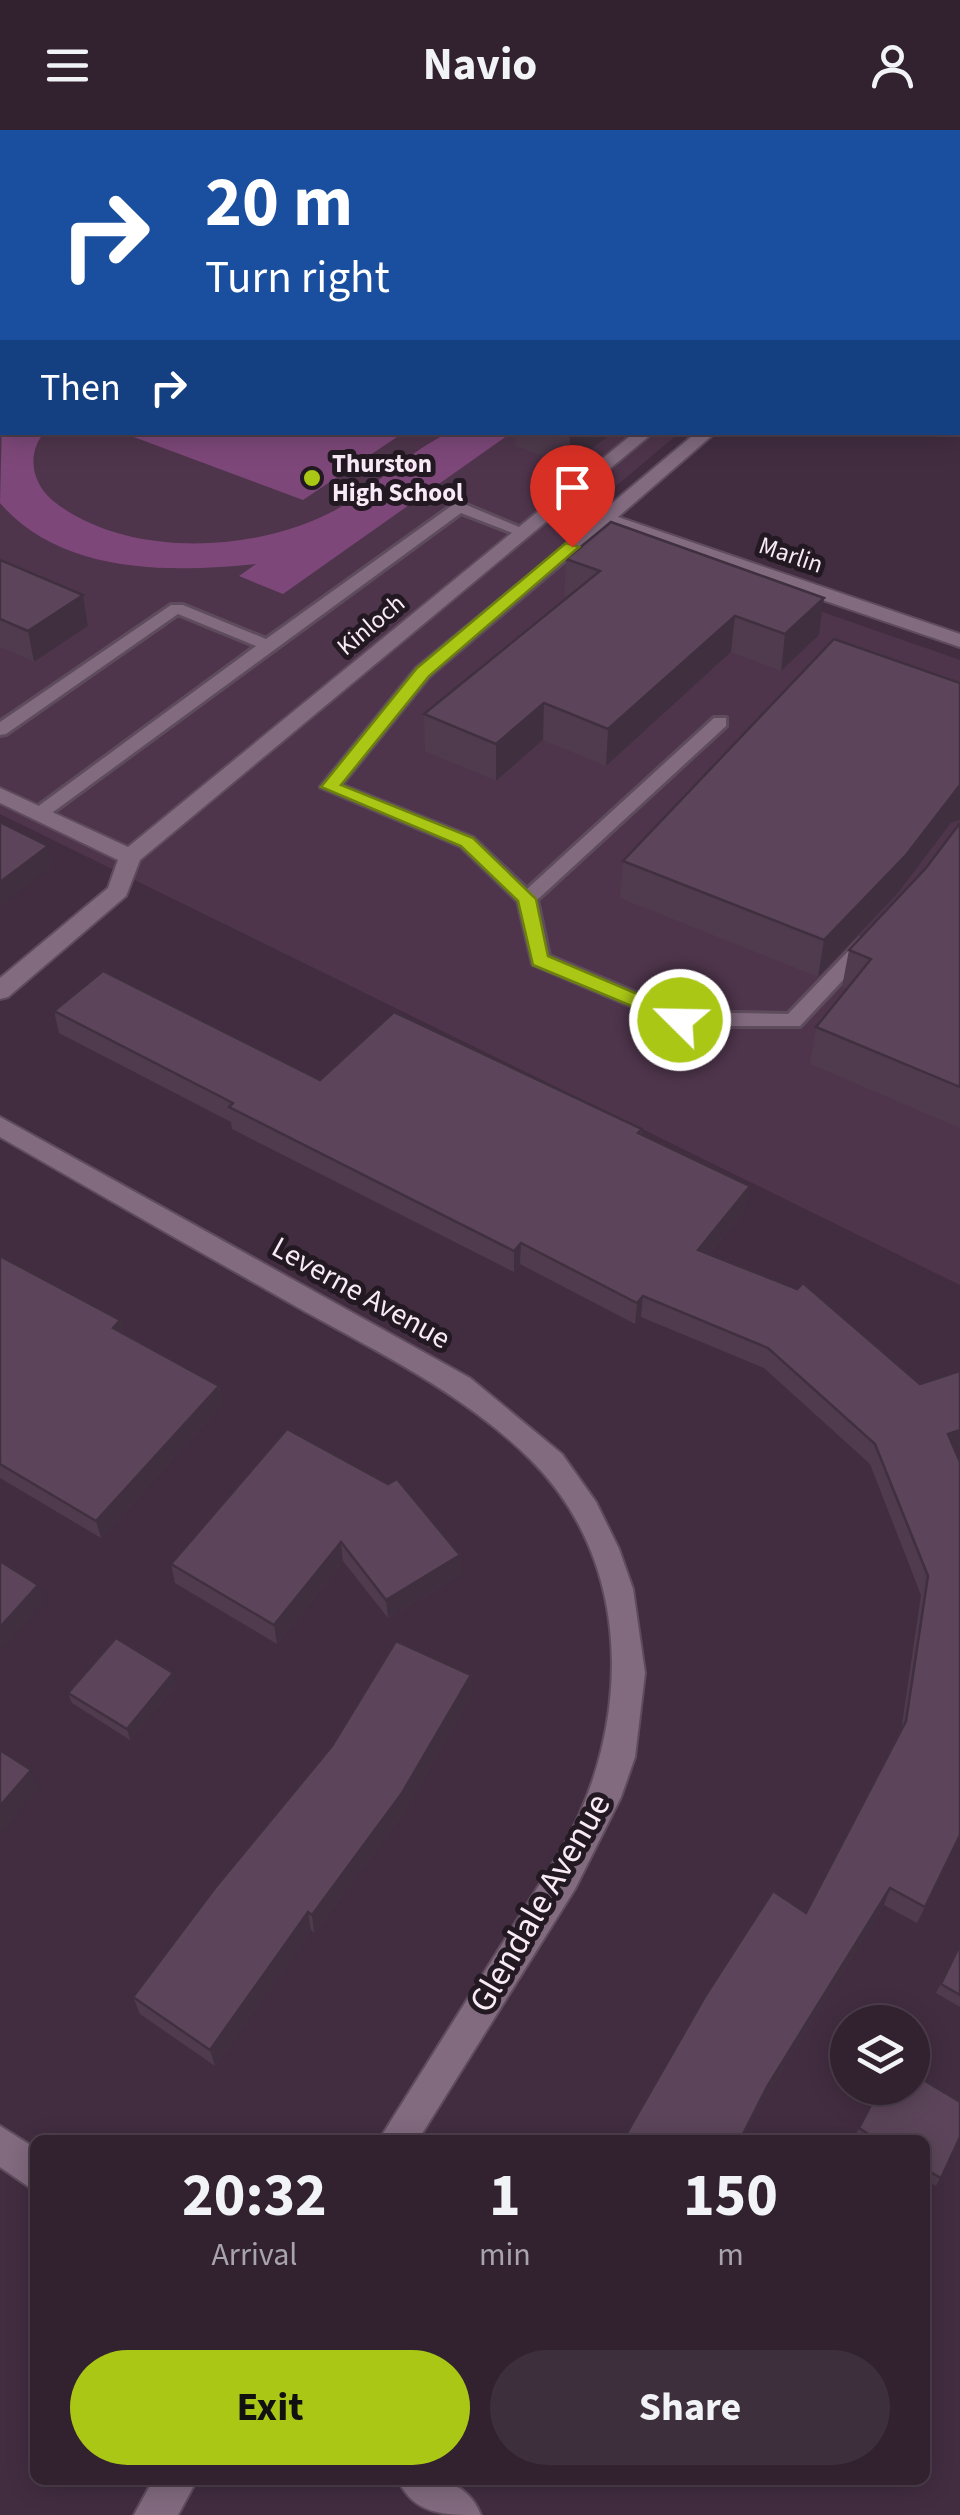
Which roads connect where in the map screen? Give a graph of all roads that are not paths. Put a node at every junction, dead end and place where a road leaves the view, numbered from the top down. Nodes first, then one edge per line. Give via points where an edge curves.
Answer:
1 (642, 435) edge
2 (704, 435) edge
3 (605, 519) junction
4 (523, 532) junction
5 (960, 641) edge
6 (268, 645) junction
7 (720, 722) dead end
8 (0, 730) edge
9 (0, 795) edge
10 (40, 814) junction
11 (130, 857) junction
12 (527, 899) junction
13 (882, 926) edge
14 (0, 991) edge
15 (0, 1126) edge
16 (620, 1589) joint
17 (399, 2135) edge
18 (0, 2144) edge
19 (30, 2168) edge
20 (174, 2485) edge
21 (424, 2485) edge
22 (154, 2515) edge
23 (462, 2515) edge

1 - 4 street, Kinloch
2 - 3 street
3 - 5 street, Marlin
3 - 12 lane via 423,672 330,787 467,842
4 - 6 lane via 459,507
4 - 11 street, Kinloch
6 - 8 lane via 177,608
6 - 10 lane
7 - 12 lane
9 - 10 street
10 - 11 street
11 - 14 street via 118,891
12 - 13 lane via 540,960 680,1020 793,1021
15 - 16 street, Leverne Avenue via 460,1386 560,1473 593,1522
16 - 17 street, Glendale Avenue via 631,1668 625,1733 605,1797 568,1868
18 - 19 street
20 - 22 street
21 - 23 street

